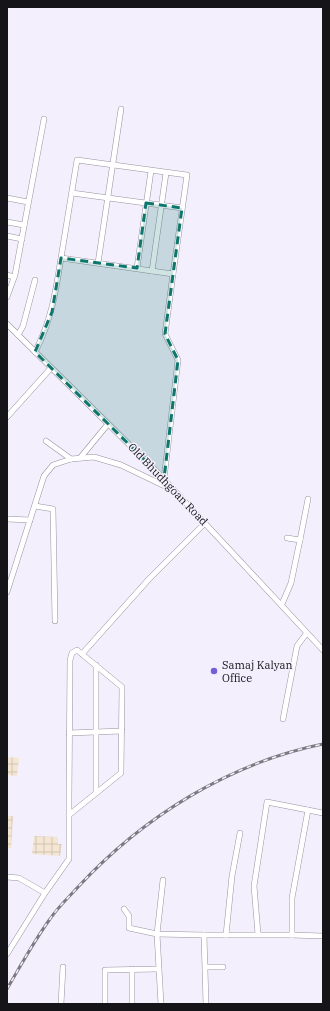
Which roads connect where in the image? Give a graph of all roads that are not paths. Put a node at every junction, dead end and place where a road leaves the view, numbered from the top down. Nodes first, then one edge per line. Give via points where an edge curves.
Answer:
1 (121, 109) dead end
2 (44, 119) dead end
3 (113, 165) junction
4 (151, 171) junction
5 (166, 173) junction
6 (72, 193) junction
7 (7, 198) edge
8 (108, 198) junction
9 (28, 202) junction
10 (146, 203) junction
11 (161, 205) junction
12 (182, 208) junction
13 (7, 222) edge
14 (24, 225) junction
15 (7, 236) edge
16 (22, 239) junction
17 (61, 258) junction
18 (98, 263) junction
19 (137, 268) junction
20 (152, 271) junction
21 (173, 274) junction
22 (7, 275) edge
23 (14, 277) junction
24 (35, 280) dead end
25 (7, 297) edge
26 (7, 324) edge
27 (18, 335) junction
28 (35, 352) junction
29 (51, 368) junction
30 (7, 417) edge
31 (108, 424) junction
32 (46, 441) dead end
33 (80, 458) junction
34 (71, 459) junction
35 (164, 478) junction
36 (176, 491) junction
37 (308, 499) dead end
38 (35, 506) junction
39 (7, 520) edge
40 (30, 520) junction
41 (205, 523) junction
42 (287, 538) dead end
43 (300, 540) junction
44 (7, 592) edge
45 (282, 604) junction
46 (55, 620) dead end
47 (306, 634) junction
48 (323, 650) edge
49 (82, 654) junction
50 (96, 665) junction
51 (282, 719) dead end
52 (122, 731) junction
53 (96, 732) junction
54 (69, 733) junction
55 (96, 793) junction
56 (308, 810) junction
57 (323, 813) edge
58 (69, 815) junction
59 (240, 833) dead end
60 (7, 877) edge
61 (163, 880) dead end
62 (45, 893) junction
63 (124, 909) dead end
64 (157, 934) junction
65 (258, 934) junction
66 (204, 935) junction
67 (226, 935) junction
68 (292, 936) junction
69 (323, 936) edge
70 (7, 954) edge
71 (63, 967) dead end
72 (206, 967) junction
73 (223, 967) dead end
74 (132, 969) junction
75 (158, 969) junction
76 (61, 1004) edge
77 (105, 1004) edge
78 (132, 1004) edge
79 (161, 1004) edge
80 (206, 1004) edge

1 - 3 street
2 - 9 street
3 - 4 street
3 - 6 street via 77,160
3 - 8 street
4 - 5 street
4 - 10 street
5 - 11 street
5 - 12 street via 187,175
6 - 8 street
6 - 17 street
7 - 9 street
8 - 10 street
8 - 18 street
9 - 14 street
10 - 11 street
10 - 19 street
11 - 12 street
11 - 20 street
12 - 21 street
13 - 14 street
14 - 16 street
15 - 16 street
16 - 23 street
17 - 18 street
17 - 28 street via 52,312 45,334
18 - 19 street
19 - 20 street
20 - 21 street
21 - 35 street via 166,334 178,360
22 - 23 street
23 - 25 street
24 - 27 street via 23,326
26 - 27 street, Old Bhudhgoan Road
27 - 28 street, Old Bhudhgoan Road
28 - 29 street, Old Bhudhgoan Road
29 - 30 street
29 - 31 street, Old Bhudhgoan Road
31 - 33 street
31 - 35 street, Old Bhudhgoan Road
32 - 34 street
33 - 34 street
33 - 36 street via 94,457 122,465
34 - 38 street via 53,465 44,476
35 - 36 street, Old Bhudhgoan Road
36 - 41 street, Old Bhudhgoan Road
37 - 43 street
38 - 40 street
38 - 46 street via 54,509
39 - 40 street
40 - 44 street
41 - 45 street, Old Bhudhgoan Road
41 - 49 street
42 - 43 street
43 - 45 street via 291,583
45 - 47 street, Old Bhudhgoan Road
47 - 48 street, Old Bhudhgoan Road
47 - 51 street via 297,646
49 - 50 street
49 - 54 street via 77,650 72,653 70,660
50 - 52 street via 122,687
50 - 53 street
52 - 53 street
52 - 55 street via 121,773
53 - 54 street
53 - 55 street
54 - 58 street
55 - 58 street
56 - 57 street
56 - 65 street via 267,802 254,886
56 - 68 street via 292,898
58 - 62 street via 69,860
59 - 67 street via 232,876
60 - 62 street via 19,878
61 - 64 street
62 - 70 street
63 - 64 street via 129,916 129,928
64 - 66 street
64 - 75 street
65 - 67 street
65 - 68 street
66 - 67 street
66 - 72 street
68 - 69 street
71 - 76 street
72 - 73 street
72 - 80 street
74 - 75 street
74 - 77 street via 105,970
74 - 78 street
75 - 79 street

